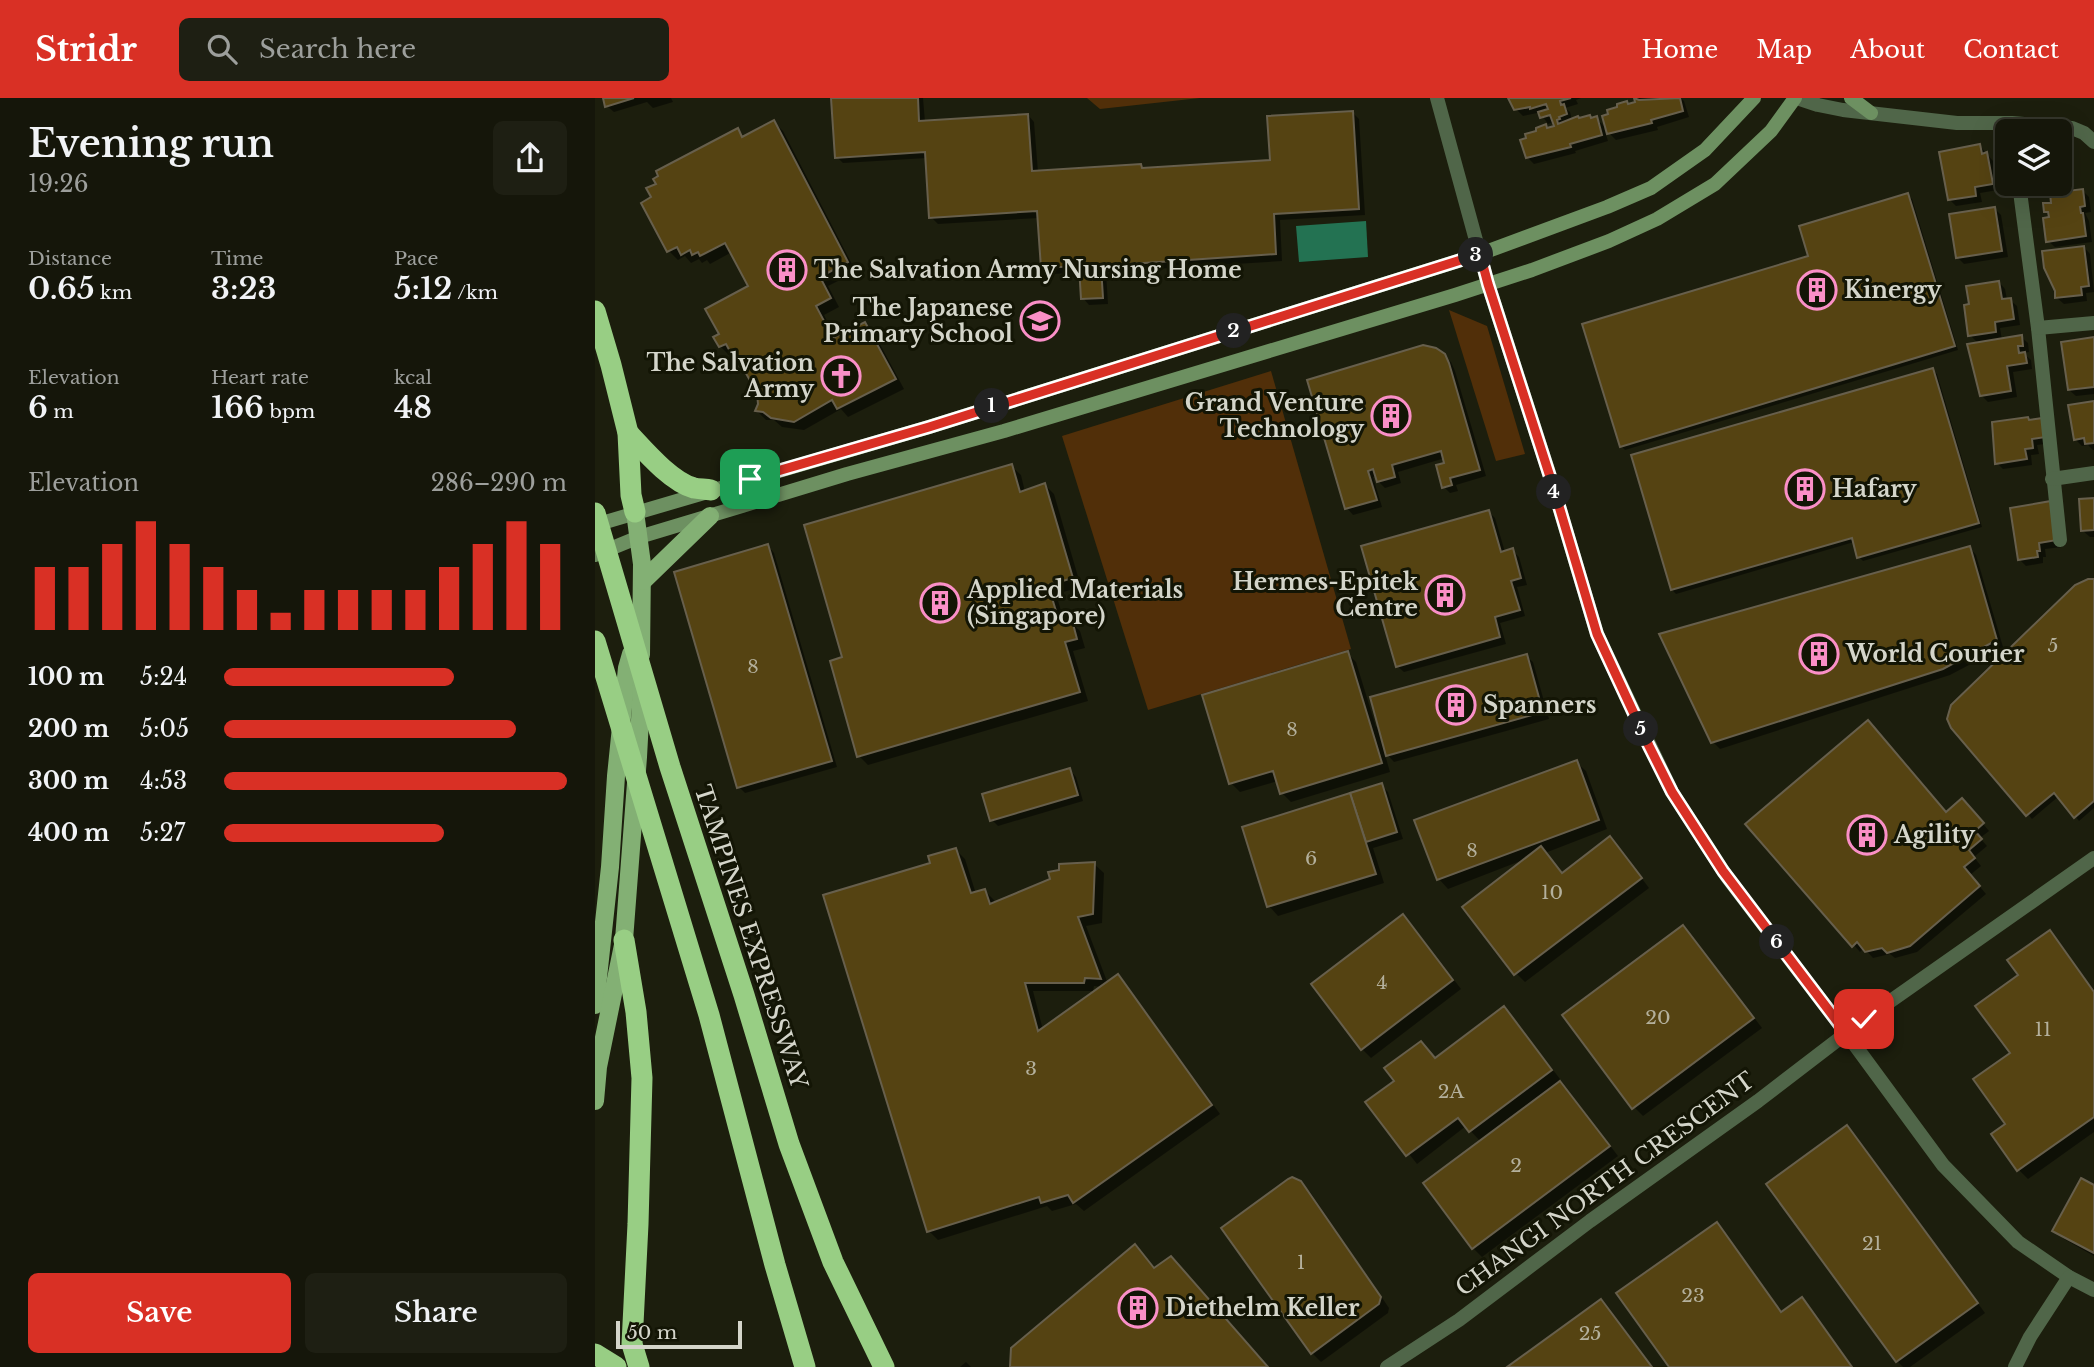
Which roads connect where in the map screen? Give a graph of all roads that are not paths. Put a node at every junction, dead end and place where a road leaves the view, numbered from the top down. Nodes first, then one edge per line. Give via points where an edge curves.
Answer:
1 (1437, 98) edge
2 (1754, 98) edge
3 (1796, 98) edge
4 (1851, 98) edge
5 (1871, 113) junction
6 (1995, 125) edge
7 (2072, 128) edge
8 (2094, 142) edge
9 (2021, 196) edge
10 (1480, 254) junction
11 (1488, 284) junction
12 (595, 311) edge
13 (2094, 323) edge
14 (2038, 328) junction
15 (628, 433) junction
16 (2094, 473) edge
17 (2052, 479) junction
18 (711, 490) junction
19 (635, 512) junction
20 (595, 513) edge
21 (711, 516) junction
22 (595, 525) edge
23 (639, 537) junction
24 (2060, 540) dead end
25 (595, 555) edge
26 (643, 582) junction
27 (595, 641) edge
28 (641, 641) junction
29 (2094, 858) edge
30 (624, 940) junction
31 (595, 1005) edge
32 (1846, 1033) junction
33 (595, 1038) edge
34 (598, 1066) junction
35 (595, 1101) edge
36 (2069, 1277) junction
37 (2094, 1290) edge
38 (595, 1354) edge
39 (616, 1367) edge
40 (639, 1367) edge
41 (805, 1367) edge
42 (884, 1367) edge
43 (1387, 1367) edge
44 (2015, 1367) edge

1 - 10 street
2 - 10 street via 1705,150 1651,188
3 - 5 street
3 - 11 street via 1771,131 1699,195 1609,241
4 - 5 street
5 - 6 street
7 - 8 street
9 - 14 street
10 - 11 street
10 - 18 street via 929,427
11 - 21 street
11 - 32 street via 1597,634 1649,746 1672,792 1723,871
12 - 15 highway
13 - 14 street
14 - 17 street
15 - 18 highway via 680,481
15 - 19 highway
16 - 17 street
17 - 24 street
18 - 19 street
19 - 22 street
19 - 23 main road
20 - 42 highway, TAMPINES EXPRESSWAY, bridge via 789,1144 833,1262
21 - 23 street
21 - 26 main road
23 - 25 street
23 - 26 main road
26 - 28 main road
27 - 41 highway, bridge via 709,1015
28 - 30 main road via 639,744
28 - 31 main road via 627,668
29 - 32 street, CHANGI NORTH CRESCENT
30 - 34 main road
30 - 40 highway via 642,1078 632,1345
32 - 36 street via 1943,1165 2018,1242
32 - 43 street, CHANGI NORTH CRESCENT via 1459,1320
33 - 34 main road
34 - 35 main road
36 - 37 street
36 - 44 street
38 - 39 highway

